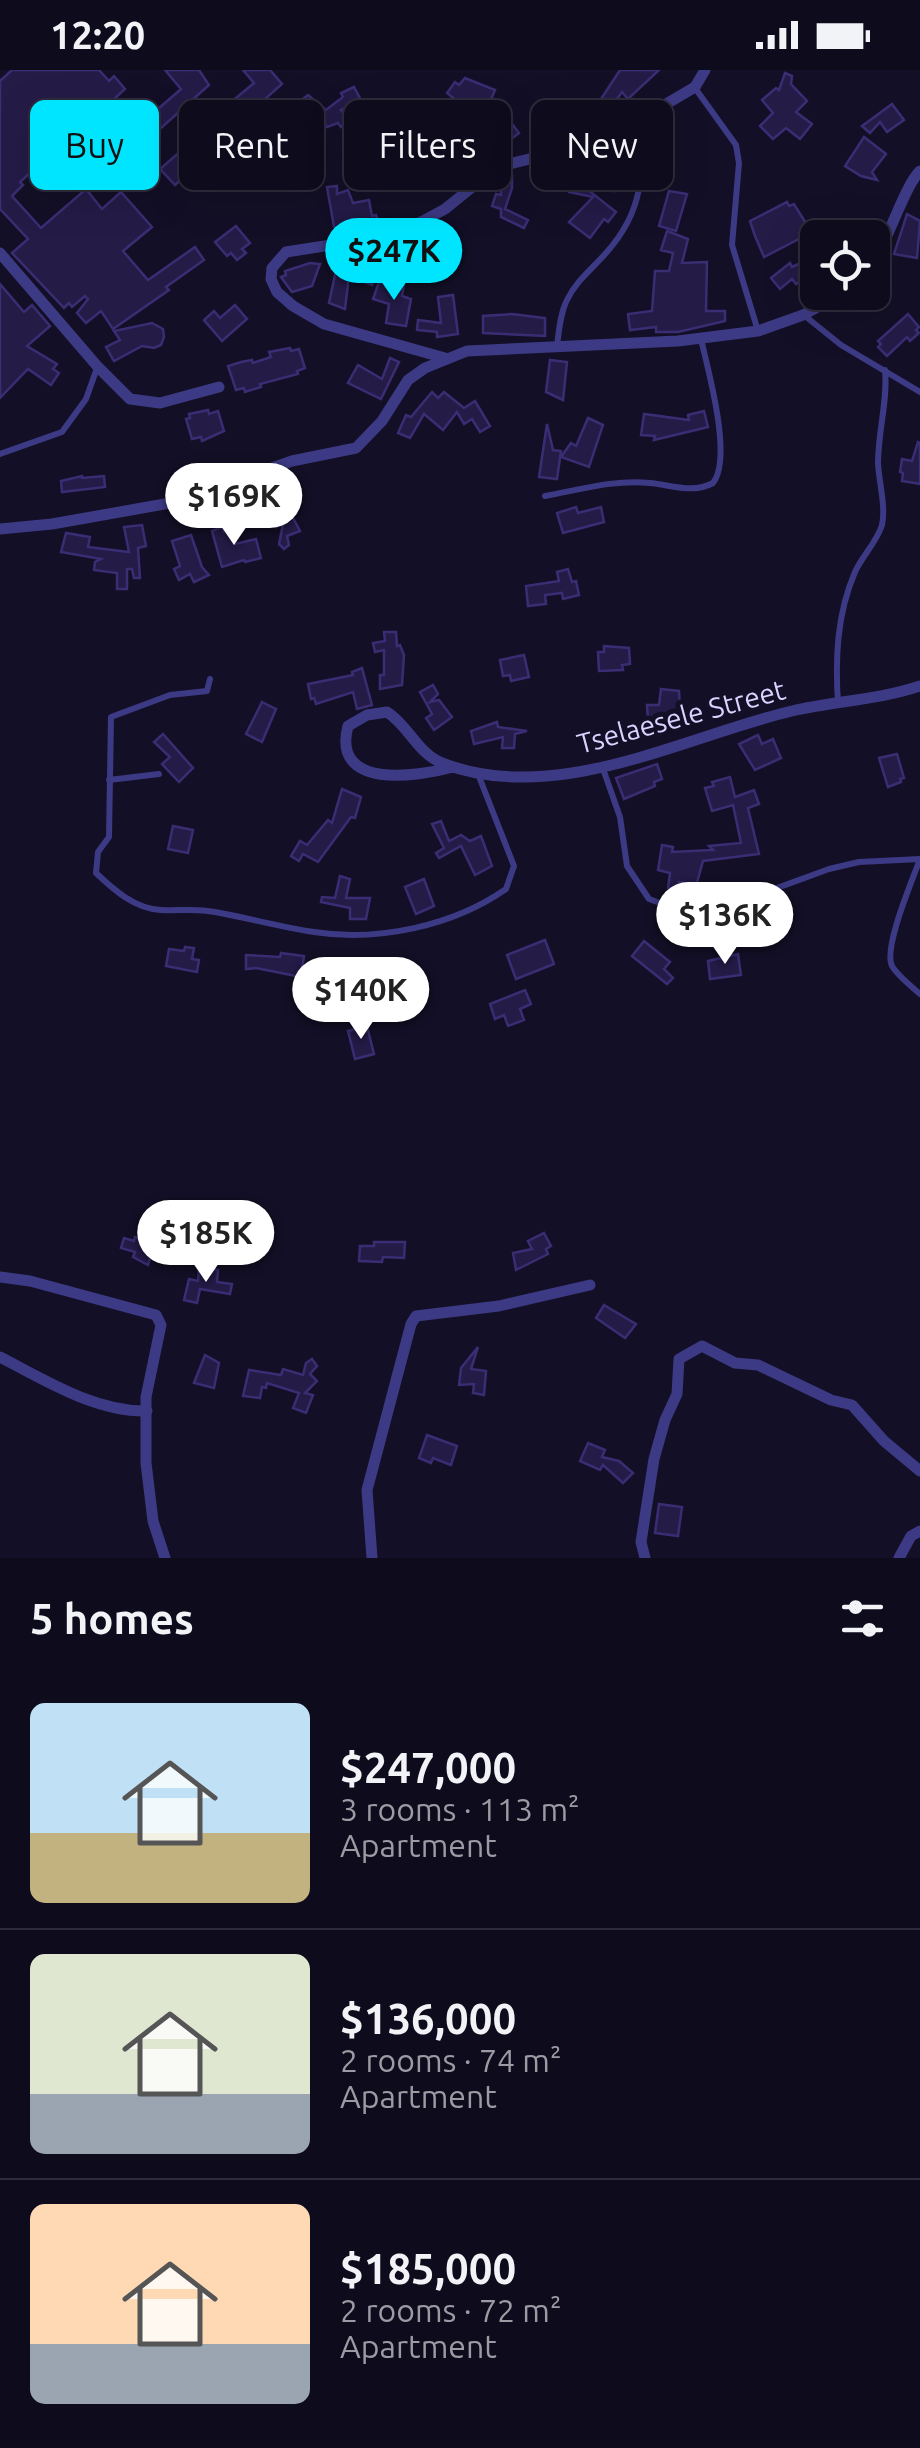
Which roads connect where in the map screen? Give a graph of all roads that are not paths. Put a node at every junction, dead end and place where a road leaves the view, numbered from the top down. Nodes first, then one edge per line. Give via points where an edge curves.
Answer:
1 (702, 71) edge
2 (695, 88) junction
3 (673, 101) edge
4 (531, 159) edge
5 (917, 177) edge
6 (639, 190) edge
7 (890, 232) edge
8 (0, 253) edge
9 (814, 310) edge
10 (803, 316) junction
11 (758, 331) junction
12 (701, 338) junction
13 (556, 347) junction
14 (445, 358) junction
15 (98, 367) junction
16 (885, 370) junction
17 (219, 386) dead end
18 (920, 392) edge
19 (0, 454) edge
20 (545, 496) dead end
21 (0, 529) edge
22 (210, 679) dead end
23 (920, 686) edge
24 (839, 705) junction
25 (602, 766) junction
26 (454, 768) junction
27 (159, 774) dead end
28 (478, 774) junction
29 (110, 780) junction
30 (920, 859) edge
31 (920, 994) edge
32 (0, 1276) edge
33 (590, 1285) dead end
34 (0, 1356) edge
35 (147, 1411) junction
36 (920, 1471) edge
37 (920, 1530) edge
38 (166, 1558) edge
39 (372, 1558) edge
40 (645, 1558) edge
41 (899, 1558) edge

1 - 2 street
2 - 3 street
2 - 11 lane via 736,145 732,245
4 - 14 street via 497,167 445,209 389,236 286,252 272,268 277,292 324,324
5 - 7 street
6 - 13 lane via 608,251 564,304
8 - 15 street
9 - 10 street
10 - 11 street
10 - 16 lane
11 - 12 street
12 - 13 street
12 - 20 lane via 721,468 713,482 693,489 618,483
13 - 14 street
14 - 21 street via 408,380 356,448 292,461 176,502
15 - 17 street via 130,399 160,403
15 - 19 lane via 86,399 62,432
16 - 18 lane
16 - 24 lane via 881,528 842,613
22 - 29 lane via 207,692 170,695 111,717
23 - 24 street, Tselaesele Street
24 - 25 street, Tselaesele Street via 794,711
25 - 28 street, Tselaesele Street via 547,775
25 - 30 lane via 620,817 626,866 650,899 668,906 747,899 859,862
26 - 26 street, Tselaesele Street via 435,761 387,712 348,726 346,752 375,774
26 - 28 street, Tselaesele Street
27 - 29 lane
28 - 29 lane via 512,855 506,889 460,914 363,936 190,907 159,910 123,898 96,873 98,852 109,836
30 - 31 lane via 890,958
32 - 35 street via 156,1316 160,1336
33 - 39 street via 416,1316 366,1490
34 - 35 street via 97,1402
35 - 38 street via 148,1494
36 - 40 street via 852,1405 702,1346 679,1359 677,1394 652,1475 641,1542
37 - 41 street

